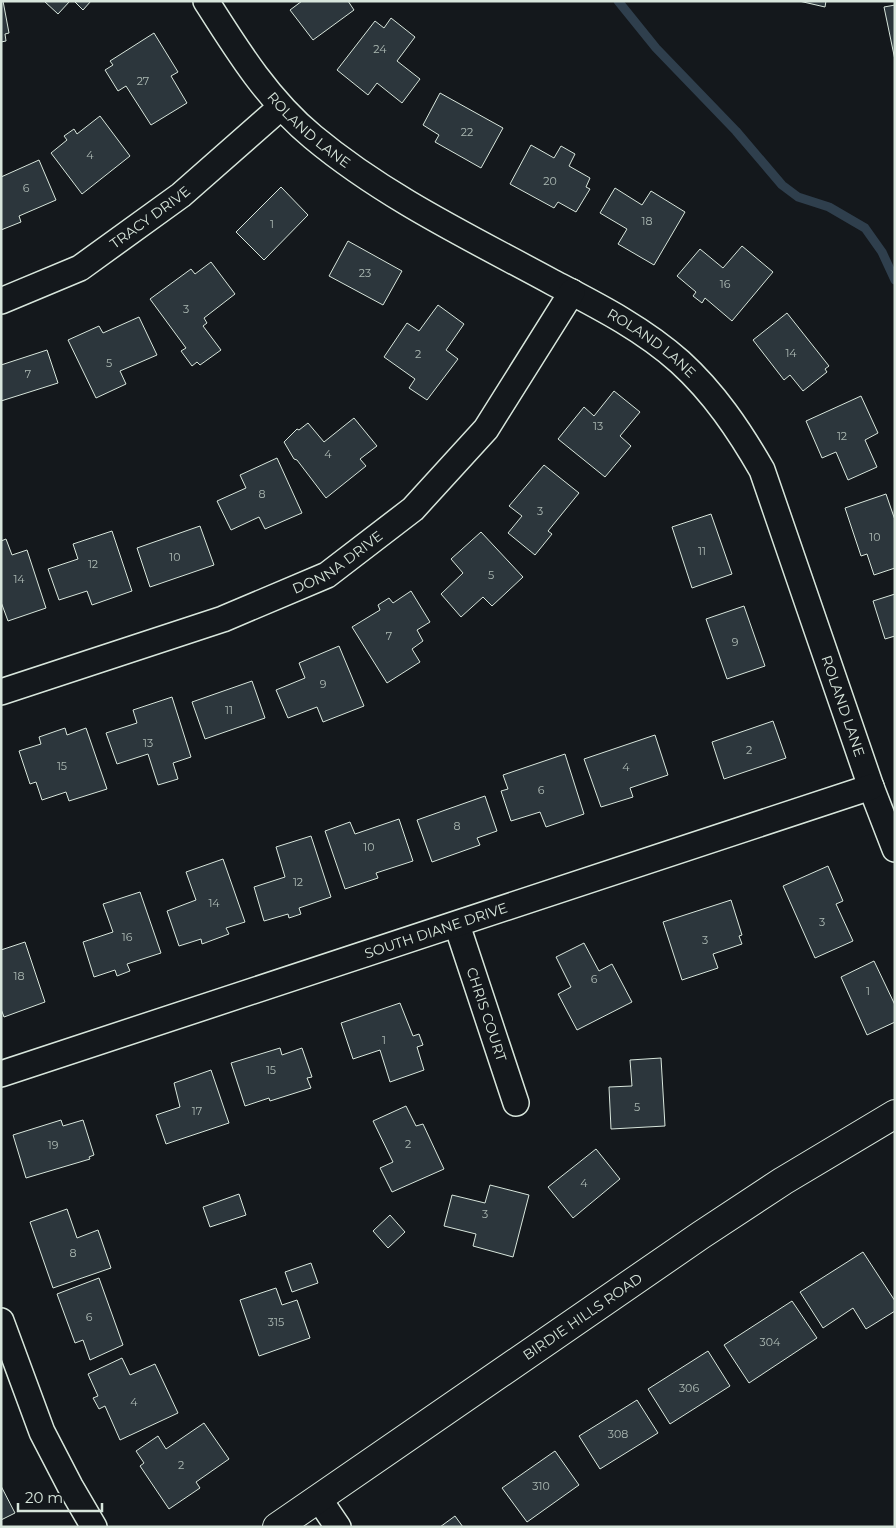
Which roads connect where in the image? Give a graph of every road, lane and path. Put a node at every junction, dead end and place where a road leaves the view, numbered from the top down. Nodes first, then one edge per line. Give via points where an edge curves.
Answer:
1 (206, 1) edge
2 (281, 107) junction
3 (572, 292) junction
4 (1, 301) edge
5 (1, 692) edge
6 (871, 787) junction
7 (895, 849) edge
8 (457, 925) junction
9 (1, 1074) edge
10 (516, 1103) dead end
11 (895, 1114) edge
12 (1, 1321) edge
13 (319, 1499) junction
14 (94, 1527) edge
15 (277, 1527) edge
16 (338, 1527) edge

1 - 2 street, ROLAND LANE
2 - 3 street, ROLAND LANE via 313,136 389,192
2 - 4 street, TRACY DRIVE via 181,194 80,268
3 - 5 street, DONNA DRIVE via 486,429 413,509 327,575 223,619
3 - 6 street, ROLAND LANE via 631,325 679,361 710,393 741,433 762,470
6 - 7 street, ROLAND LANE
6 - 8 street, SOUTH DIANE DRIVE
8 - 9 street, SOUTH DIANE DRIVE
8 - 10 street, CHRIS COURT
11 - 13 main road, BIRDIE HILLS ROAD via 701,1235
12 - 14 street via 42,1432
13 - 15 main road, BIRDIE HILLS ROAD
13 - 16 street

